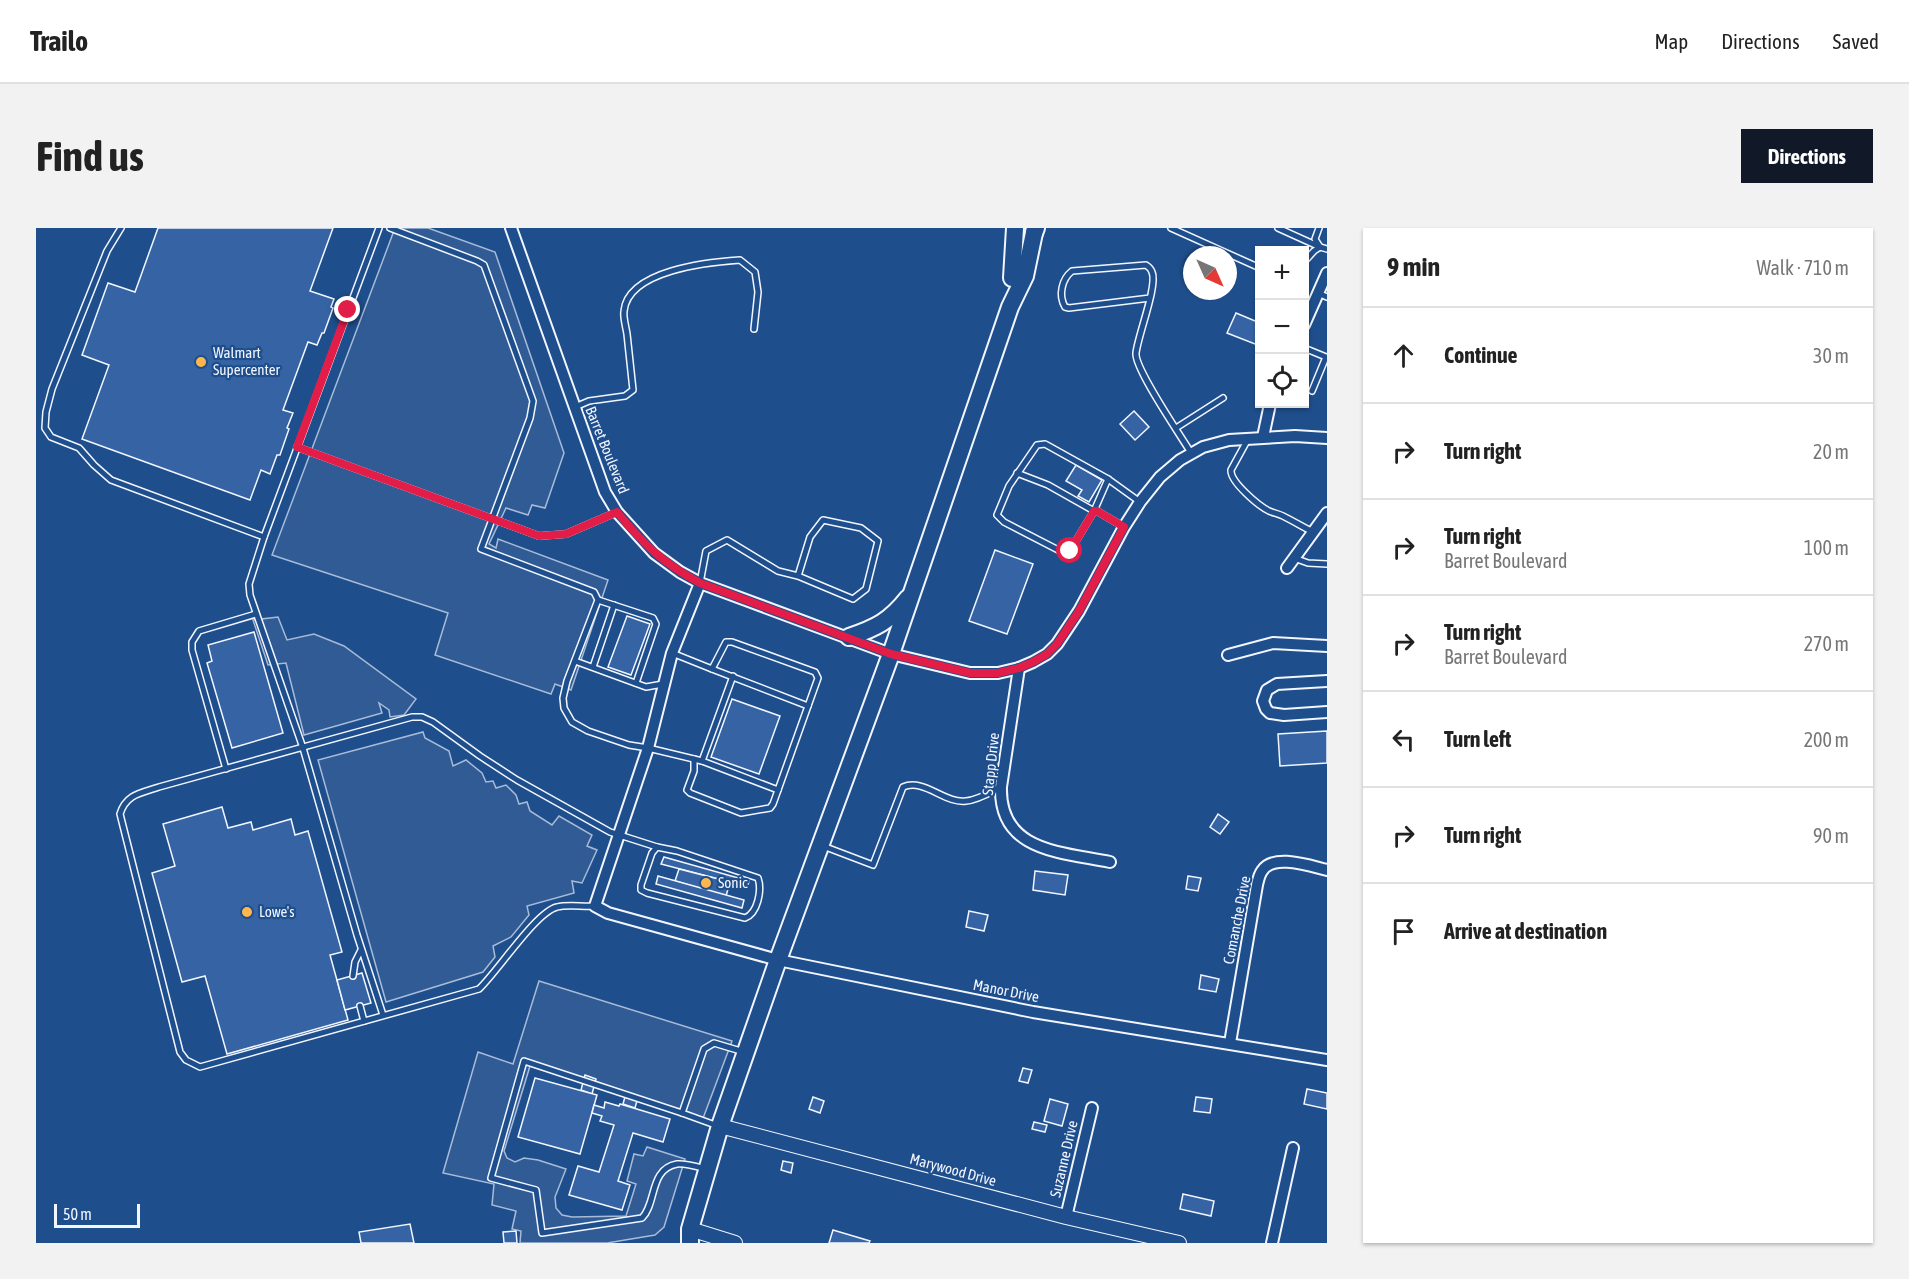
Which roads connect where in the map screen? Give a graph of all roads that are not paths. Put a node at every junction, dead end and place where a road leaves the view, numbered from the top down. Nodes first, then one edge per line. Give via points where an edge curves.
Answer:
1 (121, 228) edge
2 (379, 228) edge
3 (390, 228) edge
4 (511, 228) edge
5 (1015, 228) edge
6 (1171, 228) edge
7 (1278, 228) edge
8 (1319, 228) edge
9 (1032, 229) edge
10 (1320, 247) junction
11 (1327, 249) edge
12 (1309, 257) edge
13 (1255, 266) edge
14 (1327, 273) edge
15 (1012, 278) junction
16 (1323, 295) edge
17 (1150, 298) junction
18 (1010, 307) junction
19 (1309, 318) edge
20 (754, 329) dead end
21 (1309, 349) edge
22 (1327, 356) edge
23 (1312, 391) dead end
24 (1223, 398) dead end
25 (573, 408) junction
26 (1269, 408) edge
27 (1176, 428) junction
28 (1263, 437) junction
29 (1248, 438) junction
30 (1327, 438) edge
31 (297, 447) junction
32 (1191, 453) junction
33 (1017, 473) junction
34 (1108, 479) junction
35 (1140, 502) junction
36 (1094, 511) junction
37 (617, 512) junction
38 (1327, 513) edge
39 (493, 519) junction
40 (1124, 527) junction
41 (1313, 532) junction
42 (264, 537) junction
43 (1294, 558) junction
44 (1327, 564) edge
45 (1287, 568) dead end
46 (798, 576) junction
47 (700, 583) junction
48 (912, 593) junction
49 (598, 600) junction
50 (614, 605) junction
51 (256, 614) junction
52 (849, 637) junction
53 (1327, 646) edge
54 (672, 653) junction
55 (891, 654) junction
56 (1228, 655) dead end
57 (575, 661) junction
58 (592, 667) junction
59 (1019, 668) junction
60 (712, 669) junction
61 (733, 676) junction
62 (1327, 681) edge
63 (636, 683) junction
64 (663, 684) junction
65 (808, 706) junction
66 (1327, 712) edge
67 (303, 748) junction
68 (648, 748) junction
69 (694, 759) junction
70 (702, 761) junction
71 (226, 769) junction
72 (1001, 787) junction
73 (778, 790) junction
74 (619, 836) junction
75 (821, 846) junction
76 (657, 847) junction
77 (1110, 862) dead end
78 (1327, 870) edge
79 (595, 906) junction
80 (362, 950) junction
81 (778, 960) junction
82 (353, 976) dead end
83 (360, 1006) dead end
84 (383, 1016) junction
85 (364, 1021) junction
86 (1230, 1043) junction
87 (746, 1053) junction
88 (1327, 1060) edge
89 (1092, 1108) dead end
90 (682, 1113) junction
91 (720, 1126) junction
92 (1293, 1148) dead end
93 (708, 1169) junction
94 (1066, 1217) junction
95 (690, 1236) edge
96 (735, 1243) edge
97 (1179, 1243) edge
98 (1272, 1243) edge

1 - 42 lane via 107,251 52,389 45,428 51,437 79,448 111,480
2 - 31 lane
3 - 39 lane via 484,265 532,401 530,418
4 - 25 street, Barret Boulevard
5 - 15 main road
6 - 13 lane
7 - 10 lane
8 - 10 lane via 1316,239
9 - 15 main road
9 - 18 main road via 1025,276
10 - 11 lane
10 - 12 lane
14 - 16 street
15 - 18 main road
16 - 19 street
17 - 17 lane via 1153,273 1146,265 1072,272 1062,286 1062,302 1070,308
17 - 27 lane via 1136,355
18 - 48 main road
20 - 25 lane via 758,292 755,272 740,260 681,268 651,279 633,291 624,310 633,390 625,396 589,400
21 - 22 lane
22 - 23 lane
24 - 27 lane
25 - 37 street, Barret Boulevard via 605,492
26 - 28 street
27 - 32 lane
28 - 29 street, Barret Boulevard
28 - 30 street, Barret Boulevard
29 - 32 street, Barret Boulevard via 1216,443
29 - 41 lane via 1231,475 1270,512
31 - 39 lane
31 - 42 lane
32 - 35 street, Barret Boulevard via 1160,477
33 - 34 lane via 1037,445 1045,444
33 - 36 lane
33 - 36 lane via 997,515 1066,554
34 - 35 lane
34 - 36 lane
35 - 40 street, Barret Boulevard
36 - 40 lane
37 - 39 lane via 555,536 539,536
37 - 47 street, Barret Boulevard via 654,553
38 - 41 street
39 - 49 lane via 482,549 594,592
40 - 59 street, Barret Boulevard via 1065,633 1047,654
41 - 43 street
42 - 51 lane via 249,584
43 - 44 lane
43 - 45 street
46 - 46 lane via 854,598 866,589 878,541 861,528 823,520 810,537
46 - 47 lane via 778,571 727,540 706,551
47 - 52 street, Barret Boulevard
47 - 54 street
48 - 52 main road via 884,623
48 - 55 main road
49 - 50 lane
49 - 57 lane
50 - 58 lane
50 - 63 lane via 653,618 656,624
51 - 67 lane
51 - 71 lane via 199,631 192,642
52 - 55 street, Barret Boulevard
53 - 56 street via 1273,644
54 - 60 lane
54 - 64 street
55 - 59 street, Barret Boulevard via 970,673
55 - 75 main road
57 - 58 lane
57 - 68 lane via 563,698 572,722 598,735
58 - 63 lane
59 - 72 street, Stapp Drive
60 - 61 lane
60 - 65 lane via 726,642 732,642 815,672 818,678
61 - 65 lane
61 - 70 lane
62 - 66 street via 1277,684 1266,690 1263,701 1274,714
63 - 64 lane via 646,687
64 - 68 street
65 - 73 lane
67 - 71 lane
67 - 74 lane via 422,717 517,780
67 - 80 lane
68 - 69 lane
68 - 74 street
69 - 70 lane
69 - 73 lane via 687,790 741,813 770,808
70 - 73 lane
71 - 85 lane via 131,797 120,814 180,1053 200,1067
72 - 75 lane via 965,802 917,786 903,787 873,865
72 - 77 street, Stapp Drive via 1004,815 1028,842
74 - 76 lane
74 - 79 street
75 - 81 main road
76 - 76 lane via 641,890 745,918 755,911 758,878
78 - 86 street, Comanche Drive via 1282,862 1262,870
79 - 81 street, Manor Drive via 608,913
79 - 84 lane via 556,907 534,924 479,989
80 - 82 lane
80 - 84 lane
81 - 86 street, Manor Drive via 1034,1012
81 - 87 main road
83 - 85 lane
84 - 85 lane
86 - 88 street, Manor Drive
87 - 90 lane via 714,1043 704,1049
87 - 91 main road
89 - 94 street, Suzanne Drive
90 - 91 lane
90 - 93 lane via 524,1061 491,1178 536,1190 542,1233 642,1218 657,1178 664,1170 677,1164
91 - 93 main road
91 - 94 street, Marywood Drive
92 - 98 street
93 - 95 main road
94 - 97 street, Marywood Drive
95 - 96 street

